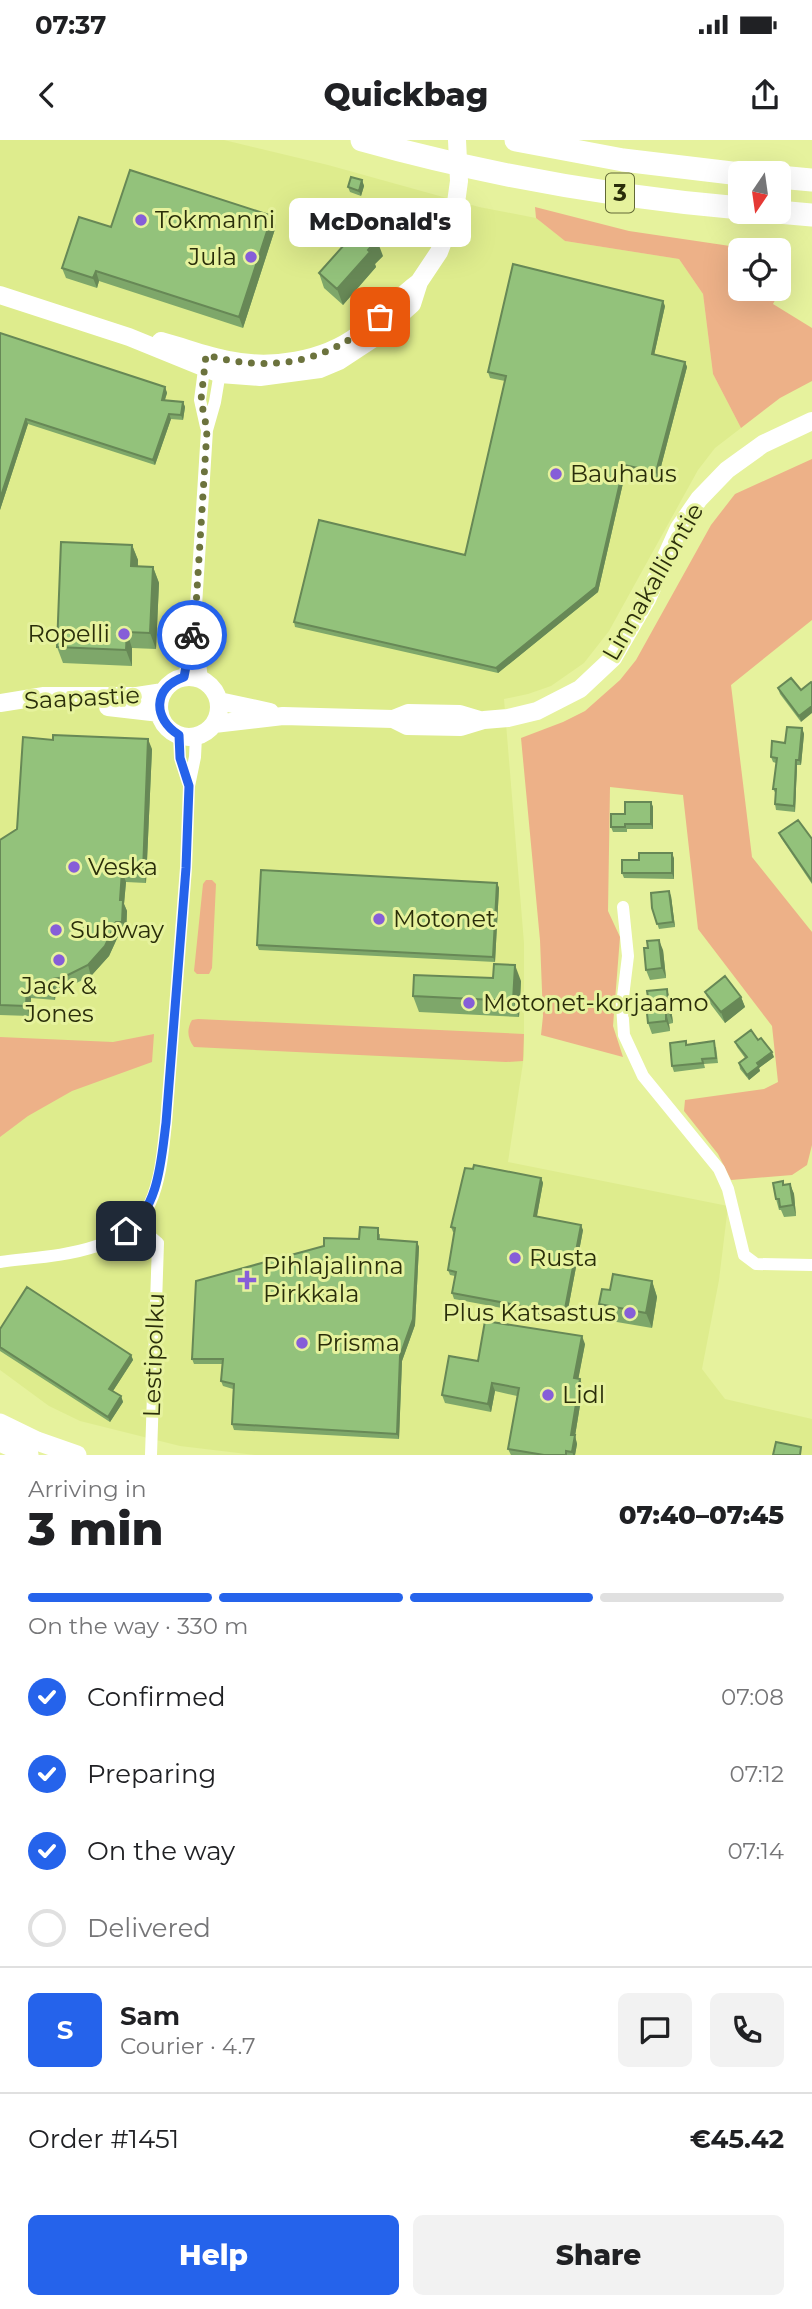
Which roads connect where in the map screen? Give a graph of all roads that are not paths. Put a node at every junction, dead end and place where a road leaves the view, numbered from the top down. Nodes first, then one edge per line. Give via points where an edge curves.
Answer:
1 (362, 140) edge
2 (457, 140) edge
3 (516, 140) edge
4 (728, 173) edge
5 (791, 178) edge
6 (812, 180) edge
7 (728, 206) edge
8 (791, 213) edge
9 (812, 215) edge
10 (0, 295) edge
11 (213, 364) junction
12 (812, 421) edge
13 (195, 622) junction
14 (184, 677) junction
15 (202, 680) junction
16 (163, 692) junction
17 (219, 701) junction
18 (0, 703) edge
19 (160, 713) junction
20 (0, 715) edge
21 (283, 716) junction
22 (214, 724) junction
23 (187, 736) junction
24 (623, 907) dead end
25 (135, 1224) junction
26 (0, 1262) edge
27 (812, 1265) edge
28 (0, 1423) edge
29 (0, 1442) edge
30 (29, 1455) edge
31 (77, 1455) edge
32 (151, 1455) edge

1 - 7 highway, 3 via 500,172
2 - 11 main road via 456,210 439,253 404,312 339,362 320,369 274,376
3 - 4 highway, 3 via 623,160
5 - 6 highway
8 - 9 highway
10 - 11 main road via 129,337 158,340
11 - 13 street via 215,402 207,430
12 - 21 main road, Linnakalliontie via 763,444 727,470 699,499 679,528 613,658 569,697 537,712 484,720 408,713 393,719
13 - 14 street
13 - 15 street
14 - 15 main road
14 - 16 main road
15 - 17 main road
16 - 18 main road, Saapastie via 125,697 44,696
16 - 19 main road
17 - 21 main road
17 - 22 main road
19 - 20 main road, Saapastie via 63,706
19 - 23 main road via 169,729
21 - 22 main road
22 - 23 main road via 205,733
23 - 25 street via 180,758 189,786 186,868 166,1123 151,1200
24 - 27 street via 628,956 622,1024 643,1076 719,1169 744,1255 756,1264
25 - 26 street via 82,1251
25 - 32 street, Lestipolku via 158,1243
28 - 31 main road
29 - 30 main road

